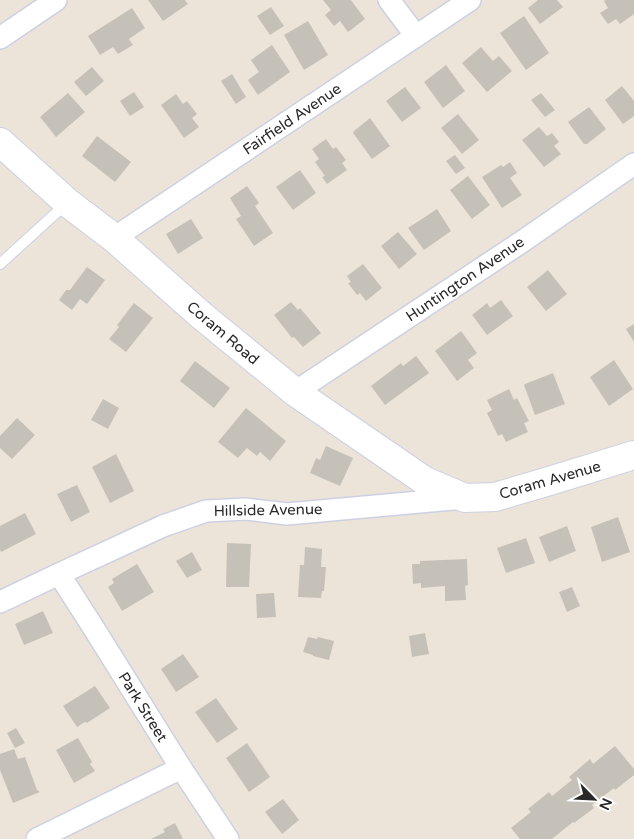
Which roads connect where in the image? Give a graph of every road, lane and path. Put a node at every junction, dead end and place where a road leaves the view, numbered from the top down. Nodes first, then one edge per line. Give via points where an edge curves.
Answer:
1 (56, 0) edge
2 (389, 0) edge
3 (470, 0) edge
4 (416, 36) junction
5 (0, 38) edge
6 (0, 142) edge
7 (634, 164) edge
8 (68, 202) junction
9 (114, 238) junction
10 (0, 264) edge
11 (295, 392) junction
12 (634, 455) edge
13 (465, 498) junction
14 (58, 574) junction
15 (0, 602) edge
16 (181, 768) junction
17 (37, 839) edge
18 (228, 839) edge

1 - 5 street
2 - 4 street
3 - 4 street, Fairfield Avenue
4 - 9 street, Fairfield Avenue
6 - 8 street, Coram Road
7 - 11 street, Huntington Avenue
8 - 9 street, Coram Road
8 - 10 lane
9 - 11 street, Coram Road
11 - 13 street, Coram Road via 424,481
12 - 13 street, Coram Avenue via 495,497
13 - 14 street, Hillside Avenue via 287,514 206,511 163,526
14 - 15 street, Hillside Avenue
14 - 16 street, Park Street
16 - 17 street
16 - 18 street, Park Street

